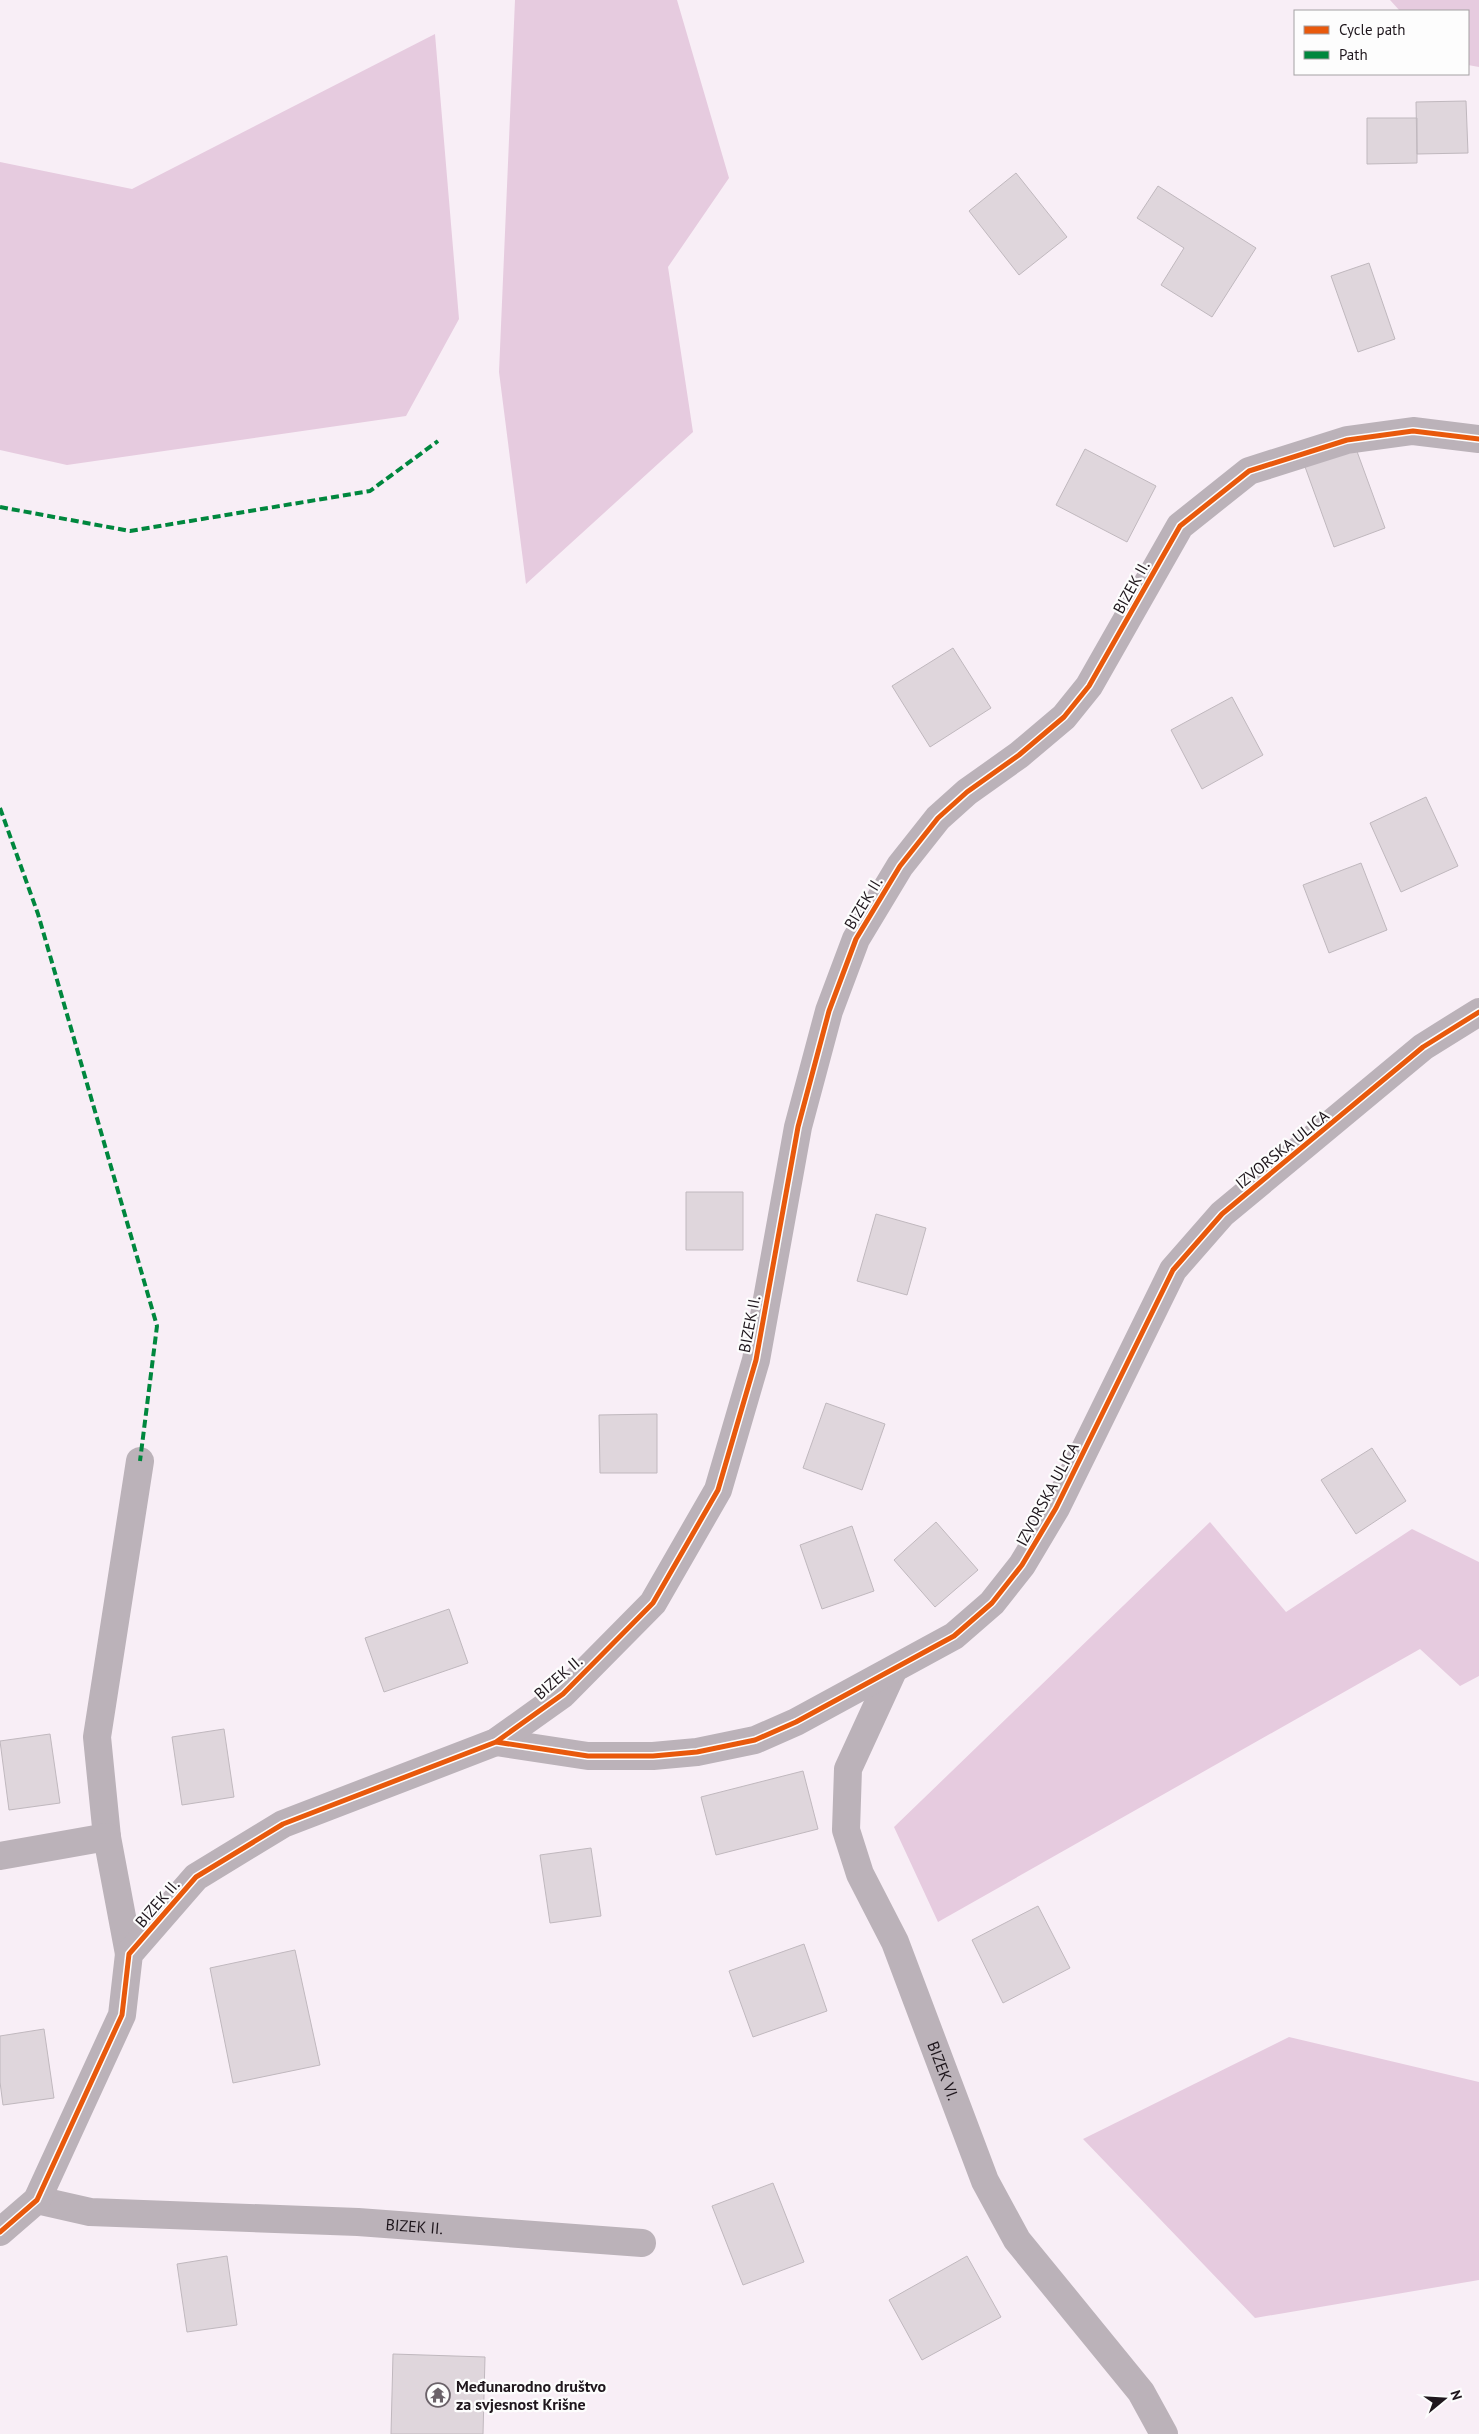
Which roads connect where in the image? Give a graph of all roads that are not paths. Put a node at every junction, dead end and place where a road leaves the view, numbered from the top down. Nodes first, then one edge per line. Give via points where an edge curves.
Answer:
1 (1479, 439) edge
2 (1479, 1012) edge
3 (140, 1461) dead end
4 (893, 1671) junction
5 (496, 1742) junction
6 (107, 1837) junction
7 (0, 1856) edge
8 (129, 1954) junction
9 (37, 2200) junction
10 (0, 2232) edge
11 (642, 2242) dead end
12 (1164, 2434) edge

1 - 5 street, BIZEK II. via 1413,431 1347,440 1249,471 1180,526 1089,686 1064,717 938,818 900,866 856,938 829,1011 798,1127 756,1360 718,1490 653,1603 563,1694
2 - 4 street, IZVORSKA ULICA via 1423,1047 1222,1214 1173,1270 1056,1508 1022,1566 992,1603 954,1636
3 - 6 street via 97,1737
4 - 5 street, IZVORSKA ULICA via 756,1740 696,1752 588,1756
4 - 12 street, BIZEK VI. via 848,1769 846,1830 860,1874 895,1942 985,2182 1016,2240 1141,2392
5 - 8 street, BIZEK II. via 283,1824 196,1877
6 - 7 street
6 - 8 street
8 - 9 street via 122,2015
9 - 10 street
9 - 11 street, BIZEK II. via 90,2212 358,2222

